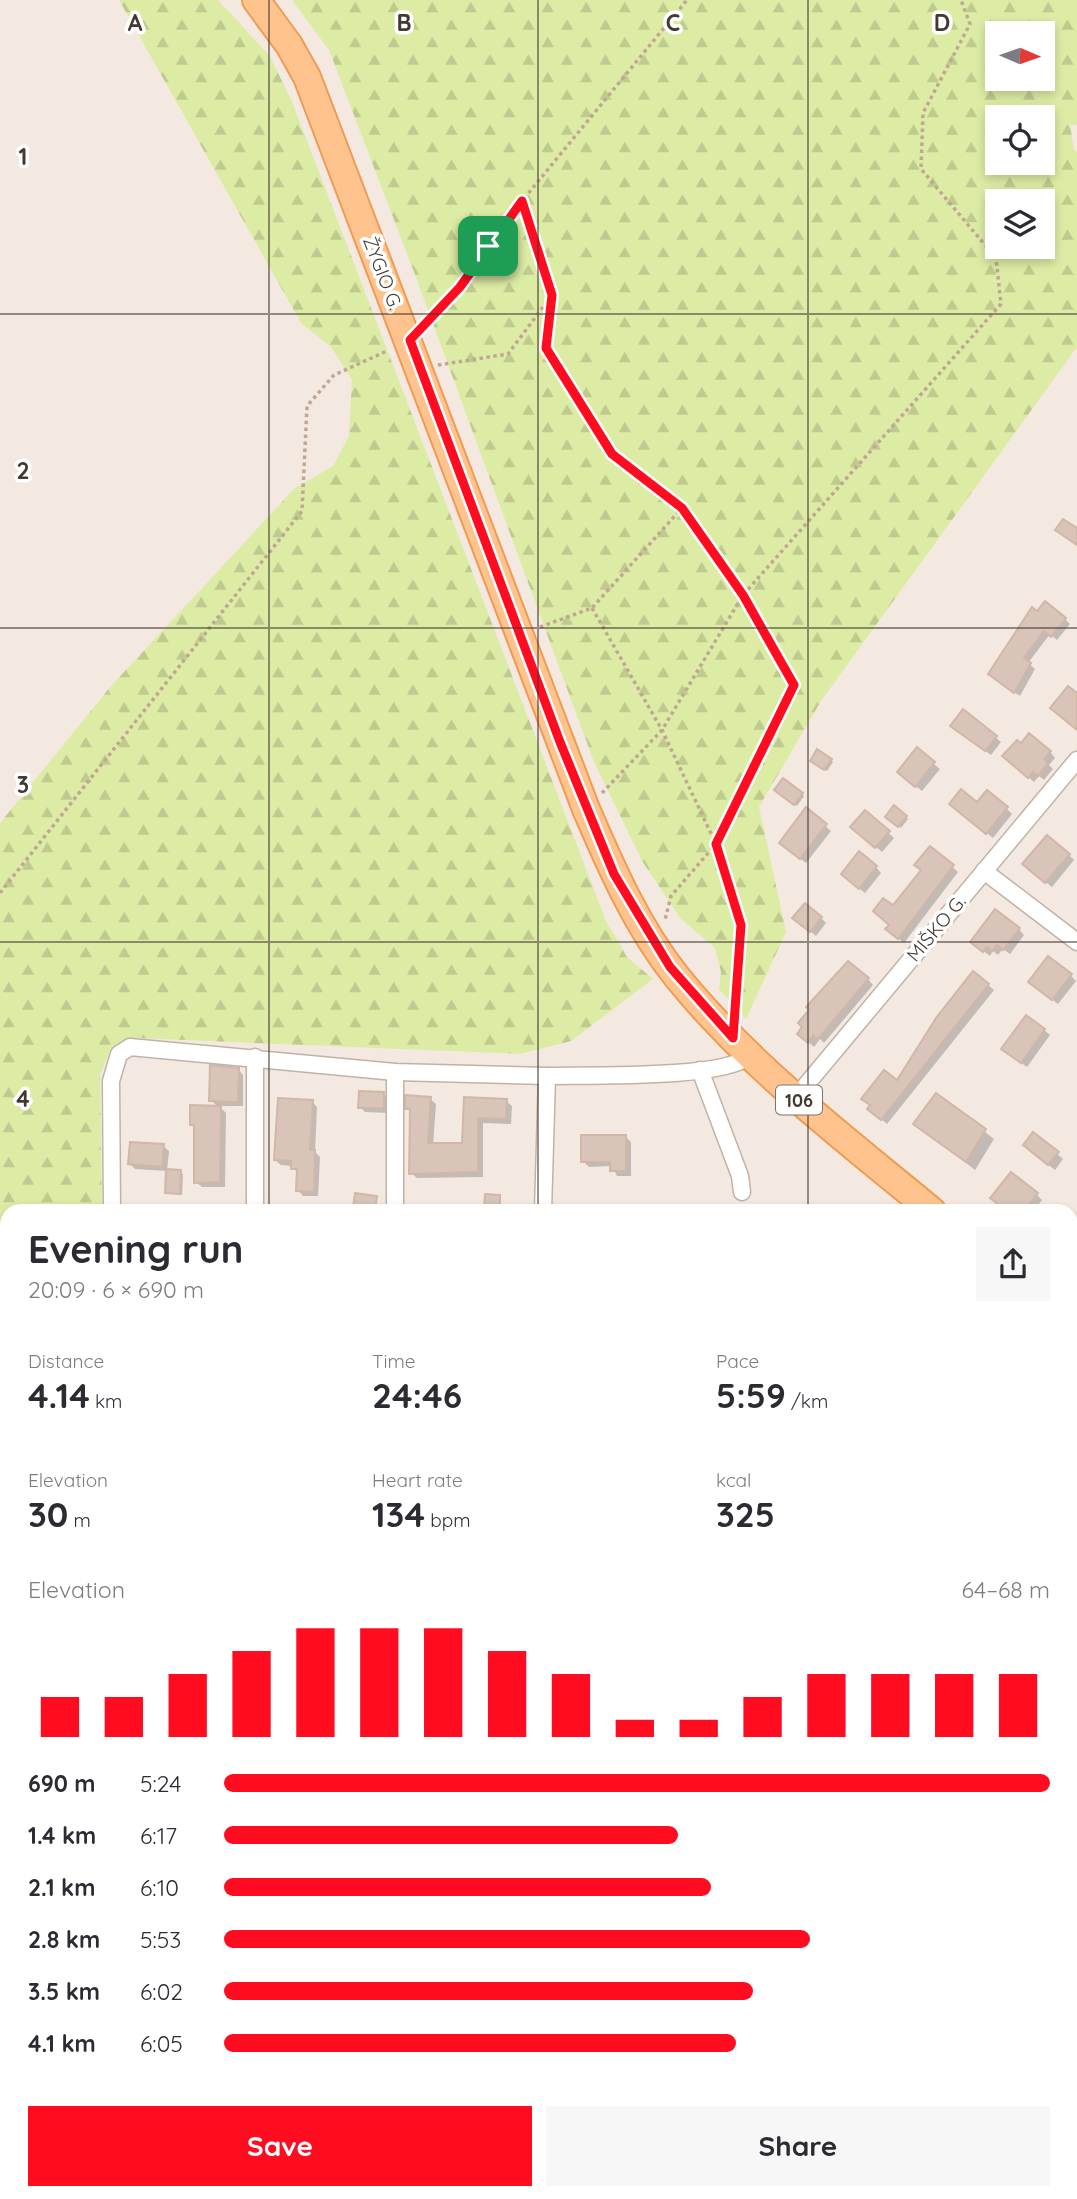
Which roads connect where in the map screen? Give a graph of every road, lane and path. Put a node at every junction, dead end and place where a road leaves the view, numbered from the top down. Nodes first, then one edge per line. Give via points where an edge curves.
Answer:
1 (256, 0) edge
2 (687, 0) edge
3 (961, 0) edge
4 (522, 201) junction
5 (552, 295) junction
6 (410, 340) junction
7 (420, 368) junction
8 (682, 508) junction
9 (743, 595) junction
10 (592, 608) junction
11 (519, 635) junction
12 (662, 730) junction
13 (1077, 760) edge
14 (586, 809) junction
15 (716, 844) junction
16 (984, 870) junction
17 (0, 893) edge
18 (1077, 942) edge
19 (658, 949) junction
20 (741, 1047) junction
21 (255, 1057) junction
22 (700, 1070) junction
23 (395, 1072) junction
24 (547, 1076) junction
25 (796, 1097) junction
26 (742, 1192) dead end
27 (112, 1204) edge
28 (255, 1204) edge
29 (395, 1204) edge
30 (543, 1204) edge
31 (924, 1204) edge

1 - 6 main road, ŽYGIO G. / 106 via 289,44 307,78
2 - 4 path
3 - 9 path via 970,24 923,113 921,169 996,258 1001,304
4 - 5 path
4 - 6 path via 460,287
5 - 7 path via 508,354
5 - 8 path via 546,348 612,454
6 - 7 main road, ŽYGIO G. / 106
6 - 17 path via 334,375 307,406 302,511
7 - 11 main road, ŽYGIO G. / 106
8 - 9 path
8 - 10 path
9 - 12 path
9 - 15 path via 794,685
10 - 11 path
10 - 12 path
11 - 14 main road, 106
12 - 14 path
12 - 15 path
13 - 16 street, MIŠKO G.
14 - 19 main road, 106 via 614,874
15 - 19 path via 671,896
15 - 20 path via 741,925
16 - 18 street
16 - 25 street, MIŠKO G.
19 - 20 main road, 106
20 - 22 street via 741,1063
20 - 25 main road, 106
21 - 23 street
21 - 27 street via 141,1045 119,1054 111,1081
21 - 28 street
22 - 24 street
22 - 26 street
23 - 24 street
23 - 29 street
24 - 30 street
25 - 31 main road, 106

